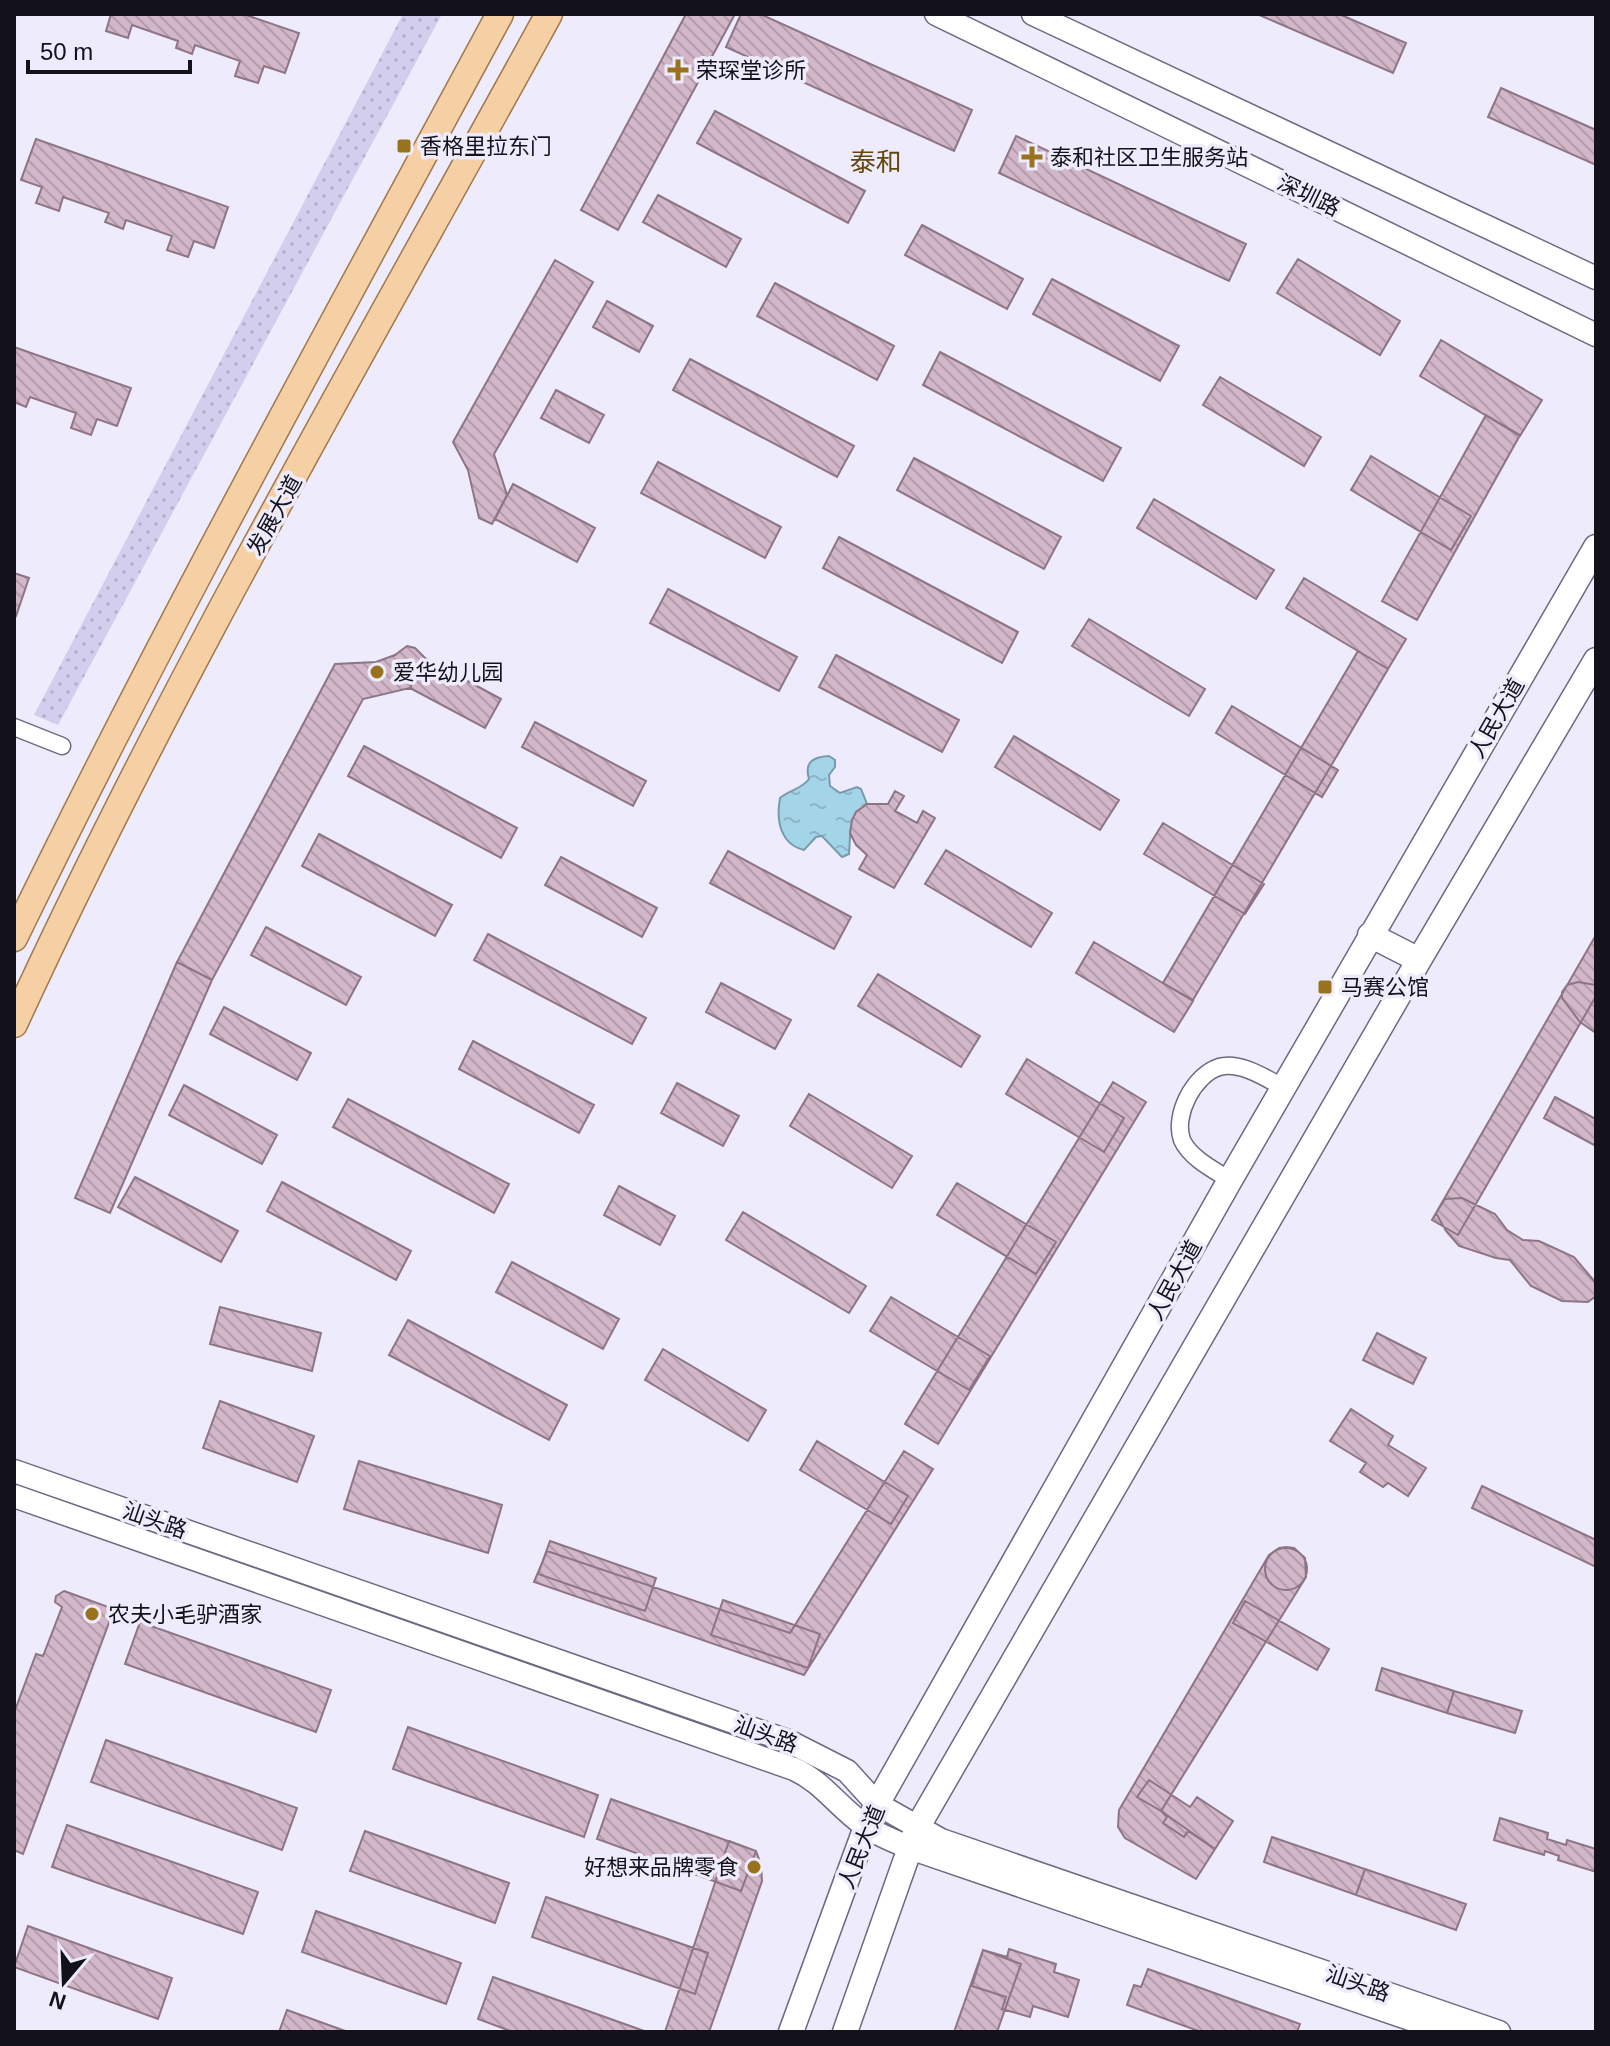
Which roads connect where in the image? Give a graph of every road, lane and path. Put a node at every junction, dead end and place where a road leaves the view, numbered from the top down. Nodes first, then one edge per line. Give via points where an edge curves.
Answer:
1 (500, 14) edge
2 (549, 14) edge
3 (936, 14) edge
4 (1033, 14) edge
5 (1596, 278) edge
6 (1596, 335) edge
7 (1596, 547) edge
8 (1596, 660) edge
9 (14, 727) edge
10 (62, 746) dead end
11 (1370, 935) junction
12 (14, 938) edge
13 (1419, 960) junction
14 (14, 1024) edge
15 (1284, 1088) junction
16 (1230, 1180) junction
17 (14, 1471) edge
18 (14, 1496) edge
19 (877, 1804) junction
20 (866, 1827) junction
21 (913, 1838) junction
22 (791, 2032) edge
23 (845, 2032) edge
24 (1448, 2032) edge
25 (1499, 2032) edge

1 - 12 main road, 发展大道 via 211,550
2 - 14 main road, 发展大道 via 231,595 90,863
3 - 6 street, 深圳路
4 - 5 street, 深圳路
7 - 11 main road, 人民大道
8 - 13 main road, 人民大道
9 - 10 street
11 - 13 main road
11 - 15 main road, 人民大道
13 - 21 main road, 人民大道
15 - 16 main road, 人民大道
15 - 16 street via 1248,1070 1220,1067 1188,1095 1181,1112 1183,1142
16 - 19 main road, 人民大道
17 - 19 street, 汕头路 via 788,1741 847,1771
18 - 20 street, 汕头路 via 794,1769 826,1788
19 - 20 main road, 人民大道
19 - 21 street, 汕头路
20 - 21 street, 汕头路
20 - 22 main road, 人民大道
21 - 23 main road, 人民大道
21 - 24 street, 汕头路
21 - 25 street, 汕头路 via 941,1840

